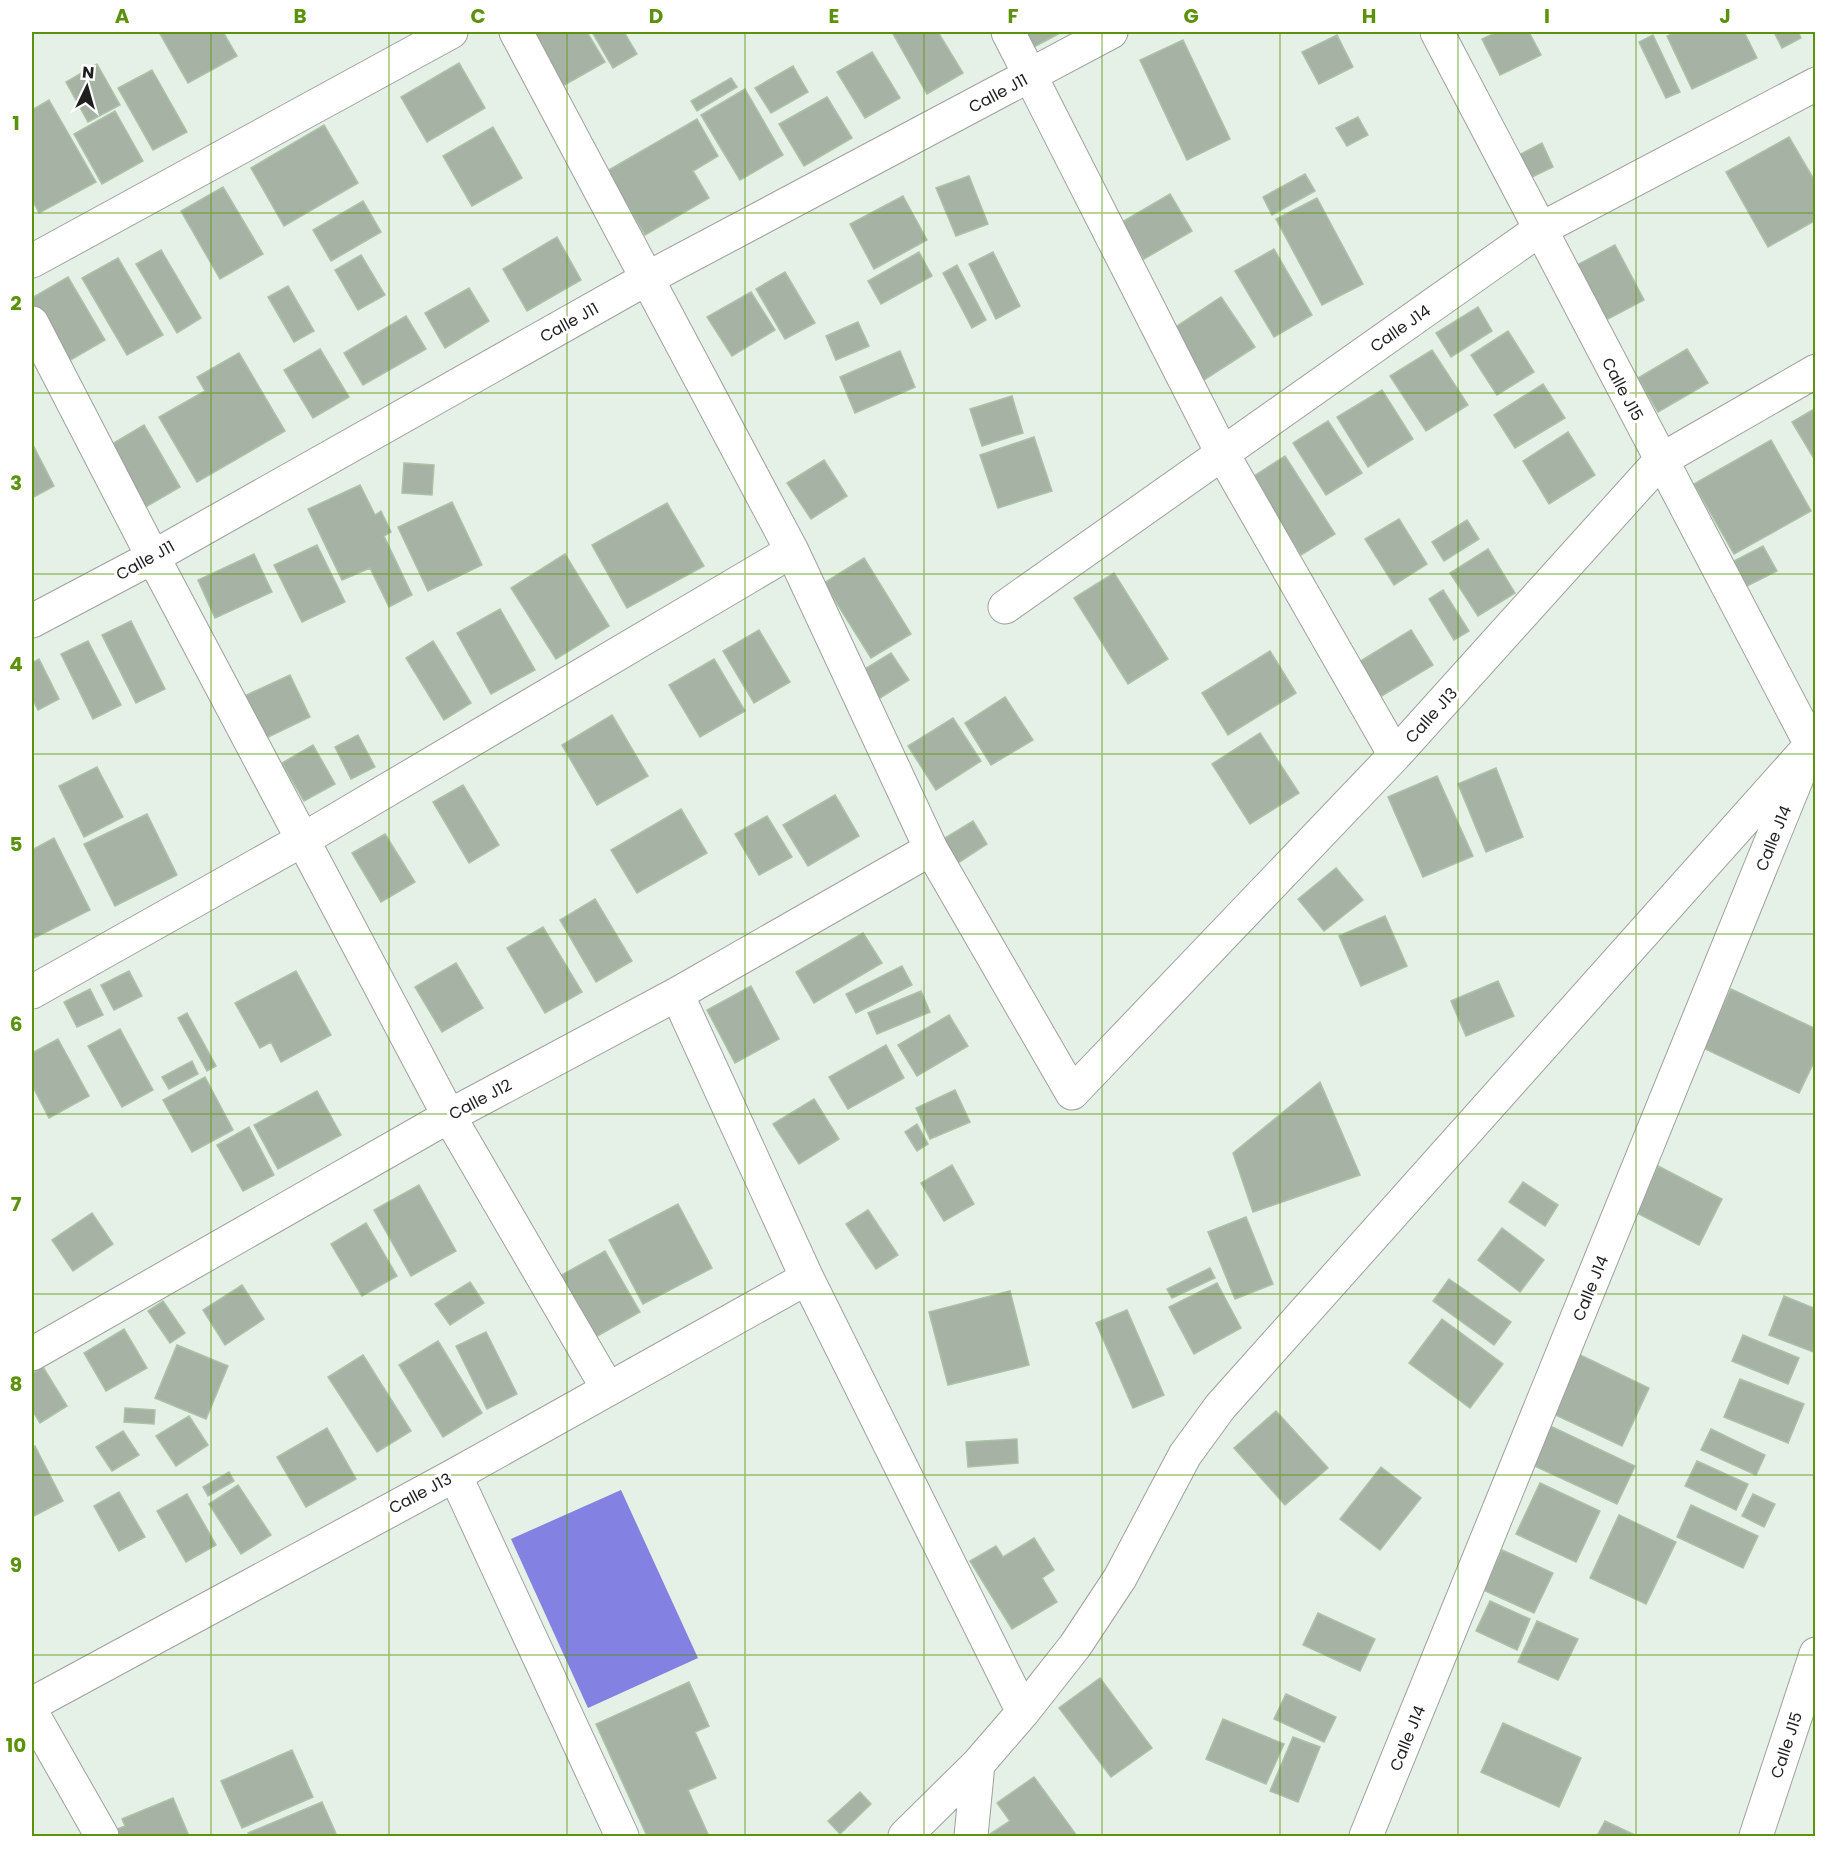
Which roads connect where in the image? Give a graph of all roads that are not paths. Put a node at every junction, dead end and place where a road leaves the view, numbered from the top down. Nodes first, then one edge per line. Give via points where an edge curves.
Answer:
1 (452, 32) edge
2 (516, 32) edge
3 (1008, 32) edge
4 (1111, 32) edge
5 (1437, 32) edge
6 (1031, 75) junction
7 (1815, 84) edge
8 (1539, 230) junction
9 (32, 261) edge
10 (646, 279) junction
11 (32, 323) edge
12 (1815, 371) edge
13 (1222, 453) junction
14 (1661, 460) junction
15 (792, 551) junction
16 (153, 557) junction
17 (1005, 607) dead end
18 (32, 621) edge
19 (1814, 747) edge
20 (1395, 755) junction
21 (304, 839) junction
22 (931, 849) junction
23 (32, 992) edge
24 (677, 994) junction
25 (449, 1116) junction
26 (807, 1278) junction
27 (32, 1353) edge
28 (608, 1389) junction
29 (454, 1475) junction
30 (1815, 1654) edge
31 (32, 1704) edge
32 (1023, 1712) junction
33 (32, 1713) edge
34 (978, 1764) junction
35 (102, 1836) edge
36 (622, 1836) edge
37 (905, 1836) edge
38 (971, 1836) edge
39 (1366, 1836) edge
40 (1756, 1836) edge

1 - 9 street
2 - 10 street
3 - 6 street
4 - 6 street, Calle J11
5 - 8 street, Calle J15
6 - 10 street, Calle J11
6 - 13 street
7 - 8 street, Calle J14
8 - 13 street, Calle J14
8 - 14 street, Calle J15
10 - 15 street
10 - 16 street, Calle J11
11 - 16 street
12 - 14 street, Calle J13
13 - 17 street, Calle J14
13 - 20 street
14 - 19 street, Calle J15
14 - 20 street, Calle J13
15 - 21 street
15 - 22 street
16 - 18 street, Calle J11
16 - 21 street
19 - 32 street via 1220,1407 1185,1455 1120,1578 1075,1646
19 - 39 street, Calle J14
20 - 22 street, Calle J13 via 1072,1093
21 - 23 street
21 - 25 street
22 - 24 street, Calle J12
24 - 25 street, Calle J12
24 - 26 street
25 - 27 street, Calle J12
25 - 28 street
26 - 28 street, Calle J13
26 - 32 street
28 - 29 street, Calle J13
29 - 31 street, Calle J13
29 - 36 street
30 - 40 street, Calle J15
32 - 34 street
33 - 35 street
34 - 37 street
34 - 38 street

